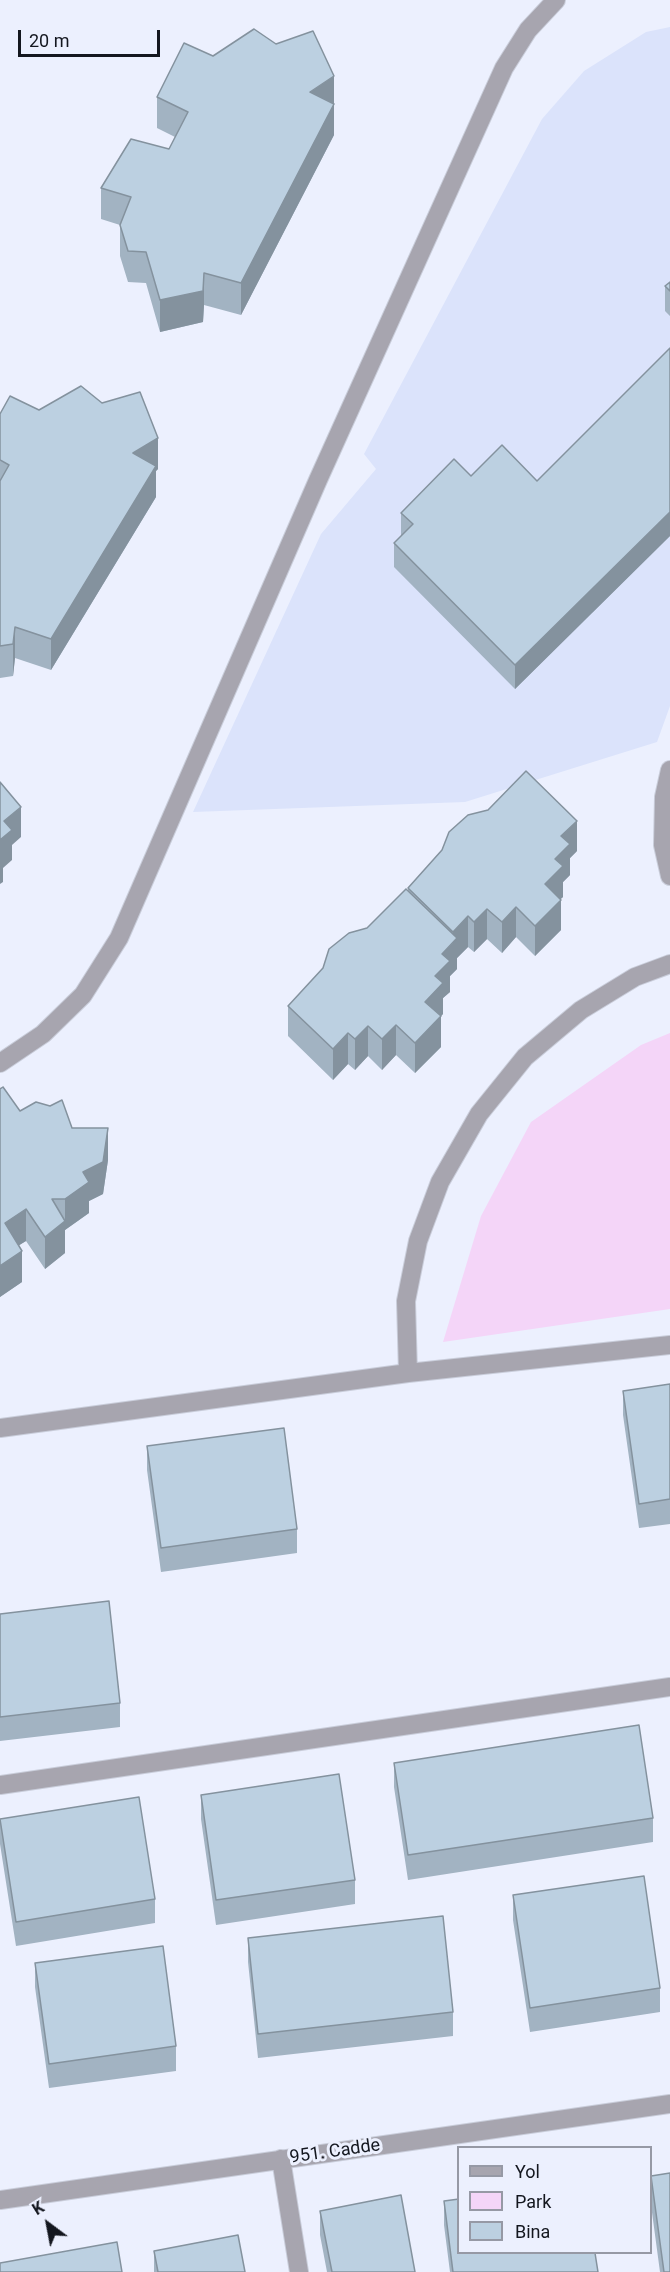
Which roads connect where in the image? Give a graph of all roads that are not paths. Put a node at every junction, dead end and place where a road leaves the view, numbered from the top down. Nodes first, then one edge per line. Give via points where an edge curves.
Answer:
1 (556, 0) edge
2 (670, 770) edge
3 (670, 876) edge
4 (670, 964) edge
5 (0, 1063) edge
6 (670, 1345) edge
7 (408, 1373) junction
8 (0, 1428) edge
9 (670, 1687) edge
10 (0, 1785) edge
11 (670, 2104) edge
12 (281, 2159) junction
13 (0, 2200) edge
14 (298, 2272) edge

1 - 5 street via 528,30 504,68 318,480 119,938 83,994 43,1034
2 - 3 street via 664,797 663,845
4 - 7 street via 635,977 581,1010 525,1057 479,1114 440,1182 418,1241 406,1301
6 - 7 street
7 - 8 street
9 - 10 street
11 - 12 street, 951. Cadde
12 - 13 street, 951. Cadde
12 - 14 street

